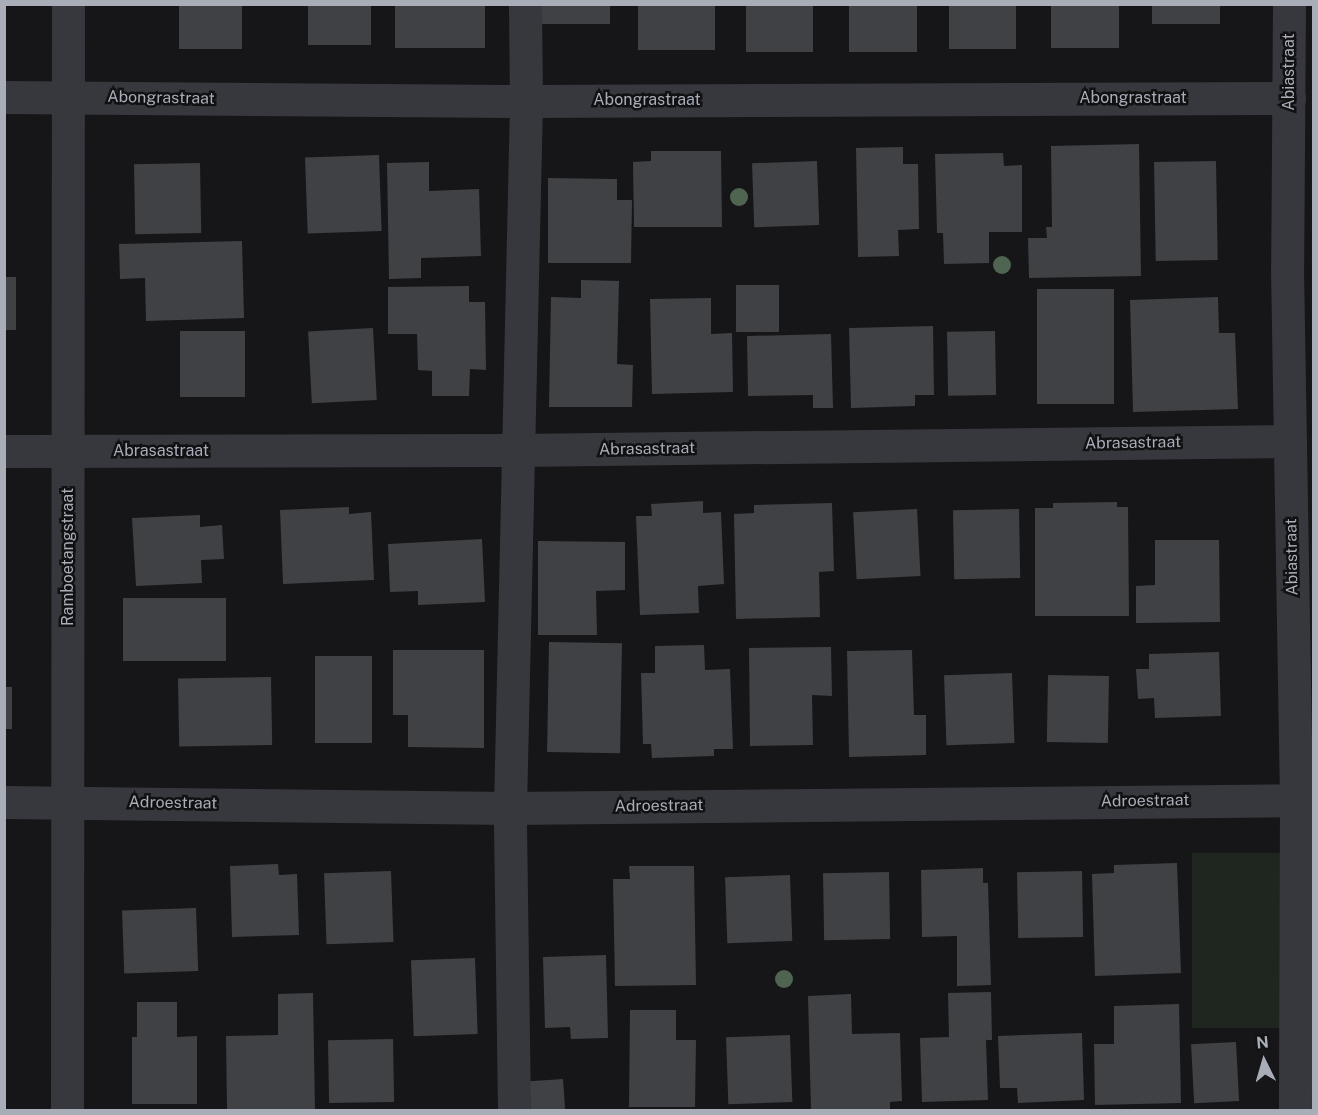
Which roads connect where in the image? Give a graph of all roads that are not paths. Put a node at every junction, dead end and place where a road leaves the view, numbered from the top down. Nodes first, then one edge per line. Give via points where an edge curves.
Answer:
1 (68, 4) edge
2 (525, 4) edge
3 (1289, 4) edge
4 (4, 97) edge
5 (67, 97) junction
6 (1289, 98) junction
7 (526, 101) junction
8 (1300, 268) edge
9 (1290, 441) junction
10 (516, 450) junction
11 (4, 451) edge
12 (68, 451) junction
13 (1305, 800) edge
14 (4, 802) edge
15 (68, 802) junction
16 (510, 808) junction
17 (67, 1110) edge
18 (514, 1110) edge
19 (1295, 1110) edge

1 - 5 street, Ramboetangstraat
2 - 7 street
3 - 6 street, Abiastraat
4 - 5 street, Abongrastraat
5 - 7 street, Abongrastraat
5 - 12 street, Ramboetangstraat
6 - 7 street, Abongrastraat
6 - 8 street, Abiastraat
7 - 10 street
8 - 9 street, Abiastraat
9 - 10 street, Abrasastraat
9 - 13 street, Abiastraat
10 - 12 street, Abrasastraat
10 - 16 street
11 - 12 street, Abrasastraat
12 - 15 street, Ramboetangstraat
13 - 16 street, Adroestraat
13 - 19 street, Abiastraat
14 - 15 street, Adroestraat
15 - 16 street, Adroestraat
15 - 17 street, Ramboetangstraat
16 - 18 street

